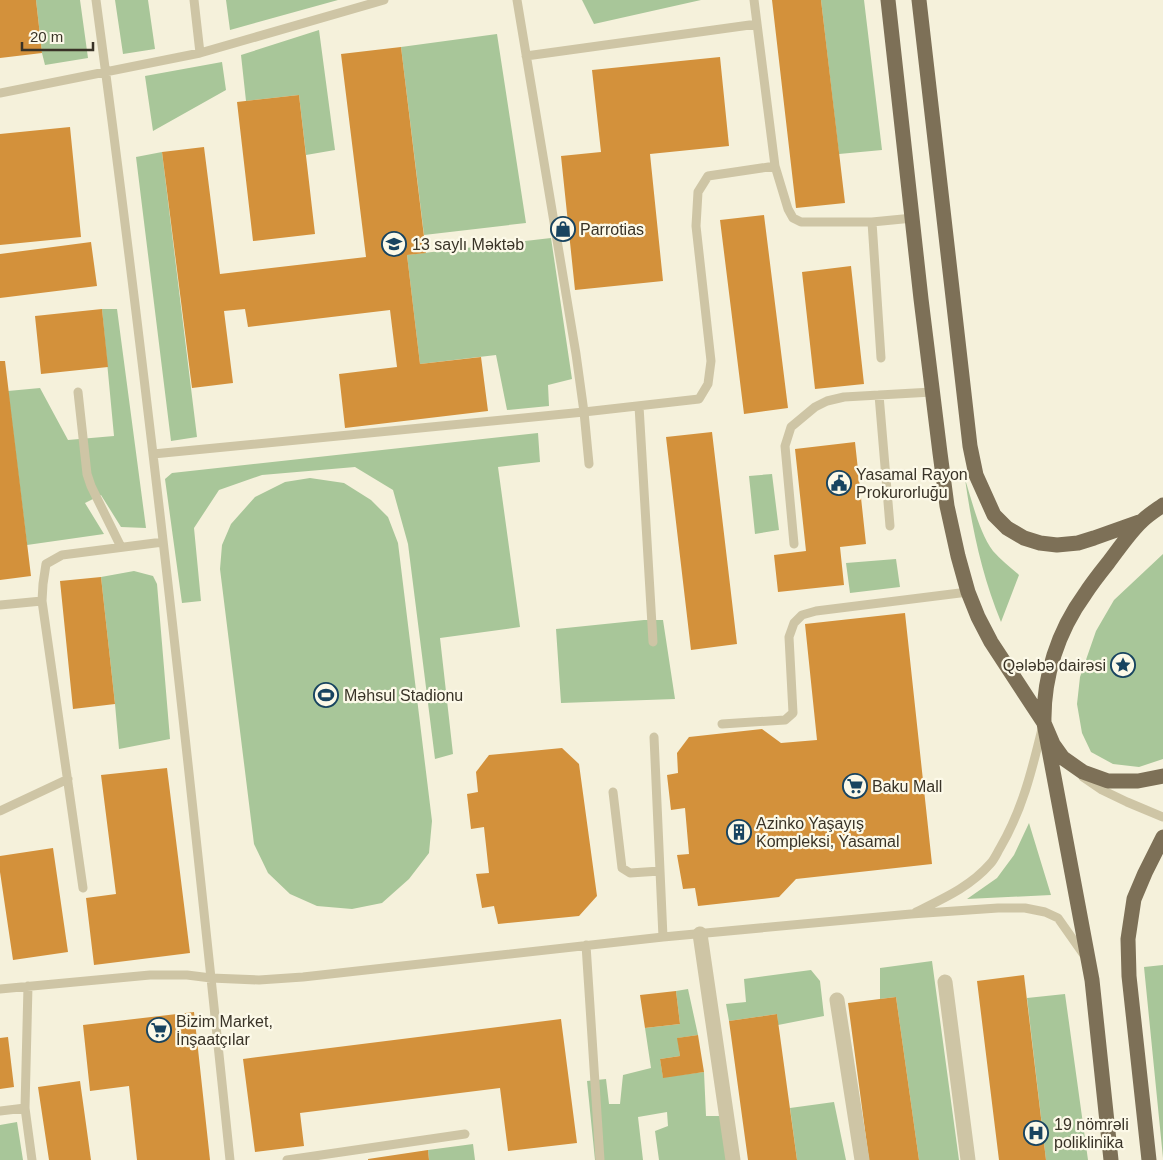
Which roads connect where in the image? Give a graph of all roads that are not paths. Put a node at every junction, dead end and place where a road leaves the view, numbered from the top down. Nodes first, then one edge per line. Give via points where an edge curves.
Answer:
1 (96, 0) edge
2 (194, 0) edge
3 (384, 0) edge
4 (517, 0) edge
5 (754, 0) edge
6 (888, 0) edge
7 (919, 0) edge
8 (757, 24) junction
9 (200, 53) junction
10 (526, 56) junction
11 (106, 71) junction
12 (0, 93) edge
13 (775, 166) junction
14 (913, 218) junction
15 (872, 222) junction
16 (881, 358) dead end
17 (78, 392) dead end
18 (932, 392) junction
19 (879, 395) junction
20 (639, 406) junction
21 (584, 412) junction
22 (153, 454) junction
23 (589, 464) dead end
24 (1163, 505) edge
25 (1141, 522) junction
26 (890, 526) dead end
27 (163, 542) junction
28 (794, 544) dead end
29 (121, 546) junction
30 (968, 592) junction
31 (42, 601) junction
32 (0, 604) edge
33 (653, 642) dead end
34 (1044, 723) junction
35 (722, 724) dead end
36 (654, 737) dead end
37 (1063, 758) junction
38 (1163, 776) edge
39 (68, 779) junction
40 (613, 792) dead end
41 (0, 811) edge
42 (1163, 817) edge
43 (1163, 837) edge
44 (660, 872) junction
45 (83, 888) dead end
46 (911, 914) junction
47 (700, 934) junction
48 (663, 937) junction
49 (586, 945) junction
50 (1089, 961) junction
51 (211, 978) junction
52 (945, 982) dead end
53 (28, 986) junction
54 (0, 989) edge
55 (837, 1000) dead end
56 (25, 1108) junction
57 (0, 1111) edge
58 (465, 1134) dead end
59 (32, 1160) edge
60 (230, 1160) edge
61 (287, 1160) edge
62 (600, 1160) edge
63 (733, 1160) edge
64 (862, 1160) edge
65 (968, 1160) edge
66 (1111, 1160) edge
67 (1149, 1160) edge

1 - 11 lane
2 - 9 lane
3 - 9 lane
4 - 10 lane
5 - 8 lane
6 - 14 main road
7 - 25 main road via 954,315 976,475 994,515 1007,528 1040,543 1078,543
8 - 10 lane
8 - 13 lane
9 - 11 lane
10 - 21 lane
11 - 12 lane
11 - 22 lane
13 - 15 lane via 793,218 801,222
13 - 20 lane via 708,176 698,192 696,226 711,361 708,384 699,399
14 - 15 lane
14 - 18 main road
15 - 16 lane
17 - 29 lane via 90,486
18 - 19 lane
18 - 30 main road via 947,506
19 - 26 lane
19 - 28 lane via 827,401 791,426 785,446
20 - 21 lane
20 - 33 lane
21 - 22 lane
21 - 23 lane
22 - 27 lane
24 - 25 main road
25 - 34 main road via 1084,594 1059,640 1046,683
27 - 29 lane
27 - 51 lane
29 - 31 lane via 62,555 46,564
30 - 34 main road via 992,642
30 - 35 lane via 802,615 794,623 789,637 793,713 785,720
31 - 32 lane
31 - 39 lane
34 - 37 main road via 1052,744
34 - 46 lane via 1021,807 991,864 955,892
34 - 50 main road
36 - 44 lane
37 - 38 main road via 1084,772 1108,781 1138,781
37 - 42 lane via 1076,772 1102,790
39 - 41 lane
39 - 45 lane
40 - 44 lane via 622,868 630,873
43 - 67 main road via 1134,899 1128,939 1129,976
44 - 48 lane
46 - 47 lane
46 - 50 lane via 998,908 1045,912 1058,918
47 - 48 lane
47 - 63 street
48 - 49 lane
49 - 51 lane via 303,977 259,980
49 - 62 lane
50 - 66 main road
51 - 53 lane via 150,974
51 - 60 lane
52 - 65 street
53 - 54 lane
53 - 56 lane
55 - 64 street
56 - 57 lane
56 - 59 lane
58 - 61 lane

